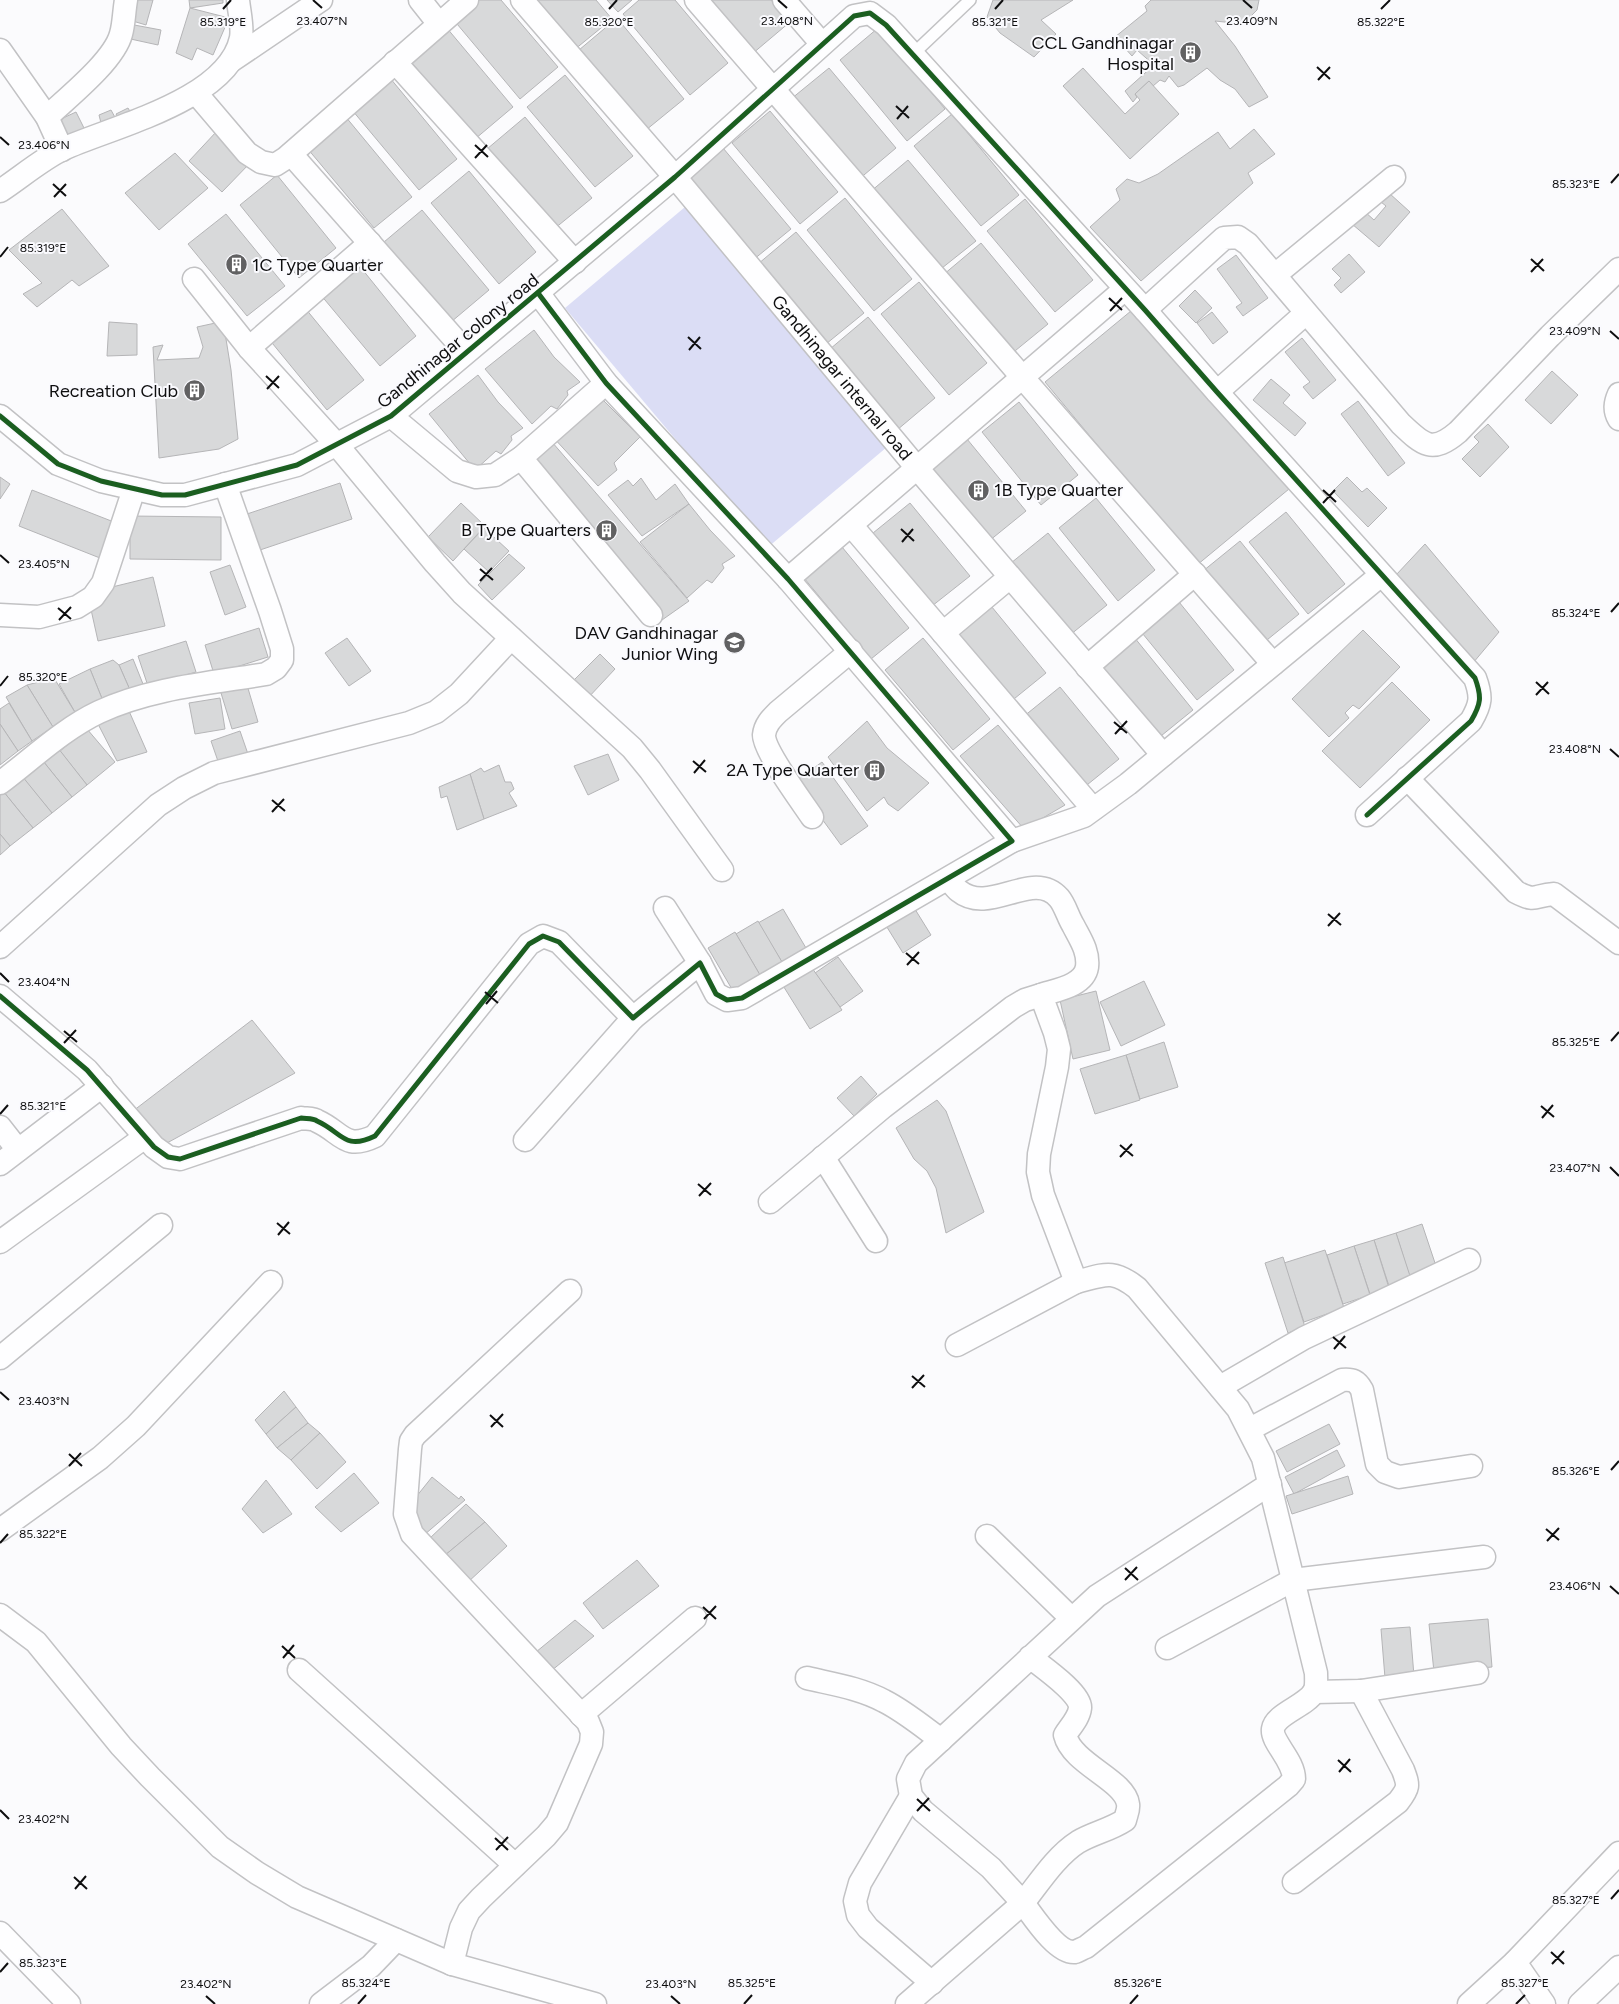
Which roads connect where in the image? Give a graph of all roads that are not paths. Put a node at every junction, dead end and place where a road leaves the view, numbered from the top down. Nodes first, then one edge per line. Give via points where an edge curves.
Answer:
1 (126, 0) edge
2 (238, 0) edge
3 (321, 0) edge
4 (420, 0) edge
5 (466, 0) edge
6 (522, 0) edge
7 (696, 0) edge
8 (784, 0) edge
9 (970, 0) edge
10 (439, 24) junction
11 (822, 44) junction
12 (0, 50) edge
13 (912, 55) junction
14 (231, 61) junction
15 (395, 62) junction
16 (774, 88) junction
17 (196, 92) junction
18 (47, 117) junction
19 (62, 150) junction
20 (291, 154) junction
21 (676, 177) junction
22 (1394, 177) dead end
23 (0, 191) edge
24 (370, 243) junction
25 (575, 262) junction
26 (1619, 269) edge
27 (1275, 275) junction
28 (194, 279) dead end
29 (1125, 289) junction
30 (538, 292) junction
31 (1145, 310) junction
32 (1306, 313) junction
33 (249, 348) junction
34 (466, 352) junction
35 (1023, 378) junction
36 (606, 383) junction
37 (1217, 392) junction
38 (1619, 394) edge
39 (0, 416) edge
40 (391, 416) junction
41 (1619, 419) edge
42 (337, 445) junction
43 (521, 458) junction
44 (916, 468) junction
45 (225, 484) junction
46 (134, 490) junction
47 (851, 525) junction
48 (1194, 574) junction
49 (1381, 575) junction
50 (1010, 577) junction
51 (788, 579) junction
52 (0, 615) edge
53 (651, 615) dead end
54 (943, 633) junction
55 (511, 638) junction
56 (851, 651) junction
57 (1274, 664) junction
58 (1087, 666) junction
59 (1163, 755) junction
60 (1407, 778) junction
61 (0, 783) edge
62 (1093, 809) junction
63 (1367, 814) dead end
64 (812, 817) dead end
65 (1012, 841) junction
66 (722, 870) dead end
67 (949, 879) junction
68 (665, 908) dead end
69 (1619, 943) edge
70 (0, 947) edge
71 (700, 963) junction
72 (1041, 995) junction
73 (0, 996) edge
74 (633, 1018) junction
75 (102, 1086) junction
76 (0, 1127) edge
77 (145, 1137) junction
78 (525, 1140) dead end
79 (18, 1150) junction
80 (823, 1157) junction
81 (0, 1164) edge
82 (770, 1202) dead end
83 (161, 1225) dead end
84 (0, 1242) edge
85 (876, 1242) dead end
86 (1469, 1260) dead end
87 (270, 1282) dead end
88 (1076, 1282) junction
89 (570, 1291) dead end
90 (957, 1345) dead end
91 (0, 1358) edge
92 (1220, 1387) junction
93 (1250, 1430) junction
94 (1471, 1466) dead end
95 (1270, 1484) junction
96 (0, 1530) edge
97 (987, 1536) dead end
98 (1484, 1557) dead end
99 (1293, 1580) junction
100 (0, 1615) edge
101 (696, 1618) dead end
102 (1071, 1618) junction
103 (1167, 1648) dead end
104 (1030, 1656) junction
105 (299, 1670) dead end
106 (1477, 1673) dead end
107 (806, 1678) dead end
108 (1361, 1691) junction
109 (1314, 1692) junction
110 (581, 1715) junction
111 (941, 1740) junction
112 (911, 1796) junction
113 (1619, 1853) edge
114 (515, 1865) junction
115 (1294, 1882) dead end
116 (1022, 1903) junction
117 (0, 1933) edge
118 (396, 1940) junction
119 (1515, 1962) junction
120 (452, 1964) junction
121 (1619, 1967) edge
122 (932, 1982) junction
123 (547, 1997) edge
124 (69, 2004) edge
125 (322, 2004) edge
126 (595, 2004) edge
127 (907, 2004) edge
128 (1469, 2004) edge
129 (1544, 2004) edge
130 (1580, 2004) edge

1 - 18 street via 121,36 114,50
2 - 14 street via 241,37
3 - 14 street
4 - 10 street
5 - 10 street
6 - 21 street, Gandhinagar internal road
7 - 16 street
8 - 11 street
9 - 13 lane
10 - 15 street
11 - 13 street, Gandhinagar colony road via 854,16 870,13 886,25
11 - 16 street, Gandhinagar colony road
12 - 18 street
13 - 29 street
14 - 17 street
15 - 20 street
15 - 25 street
16 - 21 street, Gandhinagar colony road
16 - 35 street
17 - 19 street
17 - 20 street via 247,153 261,162 274,165
18 - 19 street
19 - 23 street
20 - 24 street
21 - 25 street, Gandhinagar colony road
21 - 44 street, Gandhinagar internal road
22 - 27 street
24 - 33 street
24 - 34 street
25 - 30 street, Gandhinagar colony road
26 - 32 street via 1444,444 1433,445 1418,440 1401,424
27 - 31 street via 1248,244 1238,237 1224,238
27 - 32 street
28 - 33 street
29 - 31 street
29 - 35 street
30 - 34 street, Gandhinagar colony road
30 - 36 street
31 - 37 street
32 - 37 street
33 - 42 street
34 - 40 street, Gandhinagar colony road
35 - 44 street
35 - 48 street
36 - 43 street
36 - 51 street
37 - 49 street
38 - 41 street via 1616,401
39 - 46 street, Gandhinagar colony road via 58,464 102,482
40 - 42 street, Gandhinagar colony road
40 - 43 street via 456,471 476,477 495,475
42 - 45 street, Gandhinagar colony road via 297,465
42 - 55 street via 435,564
43 - 53 street
44 - 47 street
44 - 50 street, Gandhinagar internal road
45 - 46 street, Gandhinagar colony road via 185,495
45 - 61 street via 282,649 282,660 276,668 266,674 152,694 115,705 72,727
46 - 52 street via 103,583 92,597 77,607 39,617
47 - 51 street
47 - 54 street
48 - 57 street
48 - 58 street
49 - 57 street
49 - 60 street via 1475,678 1480,693 1479,708 1471,721
50 - 54 street
50 - 58 street, Gandhinagar internal road
51 - 56 street
54 - 62 street
55 - 66 street via 632,748
55 - 70 street via 460,694 436,712 409,723 214,773 184,788 158,805
56 - 64 street via 778,712 768,723 764,736 769,751
56 - 65 street
57 - 59 street
58 - 59 street, Gandhinagar internal road
59 - 62 street
60 - 63 street
60 - 69 street via 1516,892 1528,899 1554,894
62 - 65 street via 1084,816
65 - 67 street
67 - 71 street via 742,998 727,1000 716,994
67 - 72 street via 959,891 983,900 1034,887 1047,889 1059,898 1087,952 1087,969 1082,979 1070,986
68 - 71 street
71 - 74 street
72 - 80 street via 1013,1007
72 - 88 street via 1059,1049 1038,1172 1042,1195
73 - 75 street
74 - 77 street via 559,942 543,936 529,944 375,1136 361,1143 346,1141 316,1120 301,1118 180,1159 168,1157
74 - 78 street
75 - 77 street
75 - 79 street
76 - 79 street
77 - 84 street
79 - 81 street
80 - 82 street
80 - 85 street
83 - 91 street
86 - 92 street via 1304,1338
87 - 96 street via 136,1426 100,1458
88 - 90 street
88 - 92 street via 1110,1274 1123,1277 1137,1288
89 - 110 street via 411,1441 405,1514 418,1541
92 - 93 street
93 - 94 street via 1342,1380 1351,1379 1358,1382 1362,1390 1376,1464 1385,1472 1399,1477
93 - 95 street
95 - 99 street
95 - 102 street via 1097,1596
97 - 102 street
98 - 99 street
99 - 103 street
99 - 109 street via 1316,1673
100 - 118 street via 36,1642 150,1778 220,1847 297,1897
101 - 110 street
102 - 104 street
104 - 111 street
104 - 116 street via 1076,1695 1081,1706 1065,1735 1067,1742 1074,1752 1122,1792 1128,1803 1125,1820 1079,1841 1066,1851
105 - 114 street
106 - 108 street
107 - 111 street via 882,1700
108 - 109 street
108 - 115 street via 1403,1770 1408,1783 1407,1792
109 - 116 street via 1275,1723 1272,1730 1294,1771 1294,1779 1288,1786 1086,1947 1075,1952 1063,1950
110 - 114 street via 592,1732 590,1744 557,1823
111 - 112 street via 916,1763 908,1780
112 - 116 street via 923,1811 991,1868
112 - 122 street via 860,1883 855,1901 858,1915 868,1928
113 - 119 street
114 - 120 street via 469,1911
116 - 122 street
117 - 124 street
118 - 120 street
118 - 125 street via 371,1966
119 - 128 street
119 - 129 street
120 - 123 street
121 - 130 street
122 - 127 street
123 - 126 street

